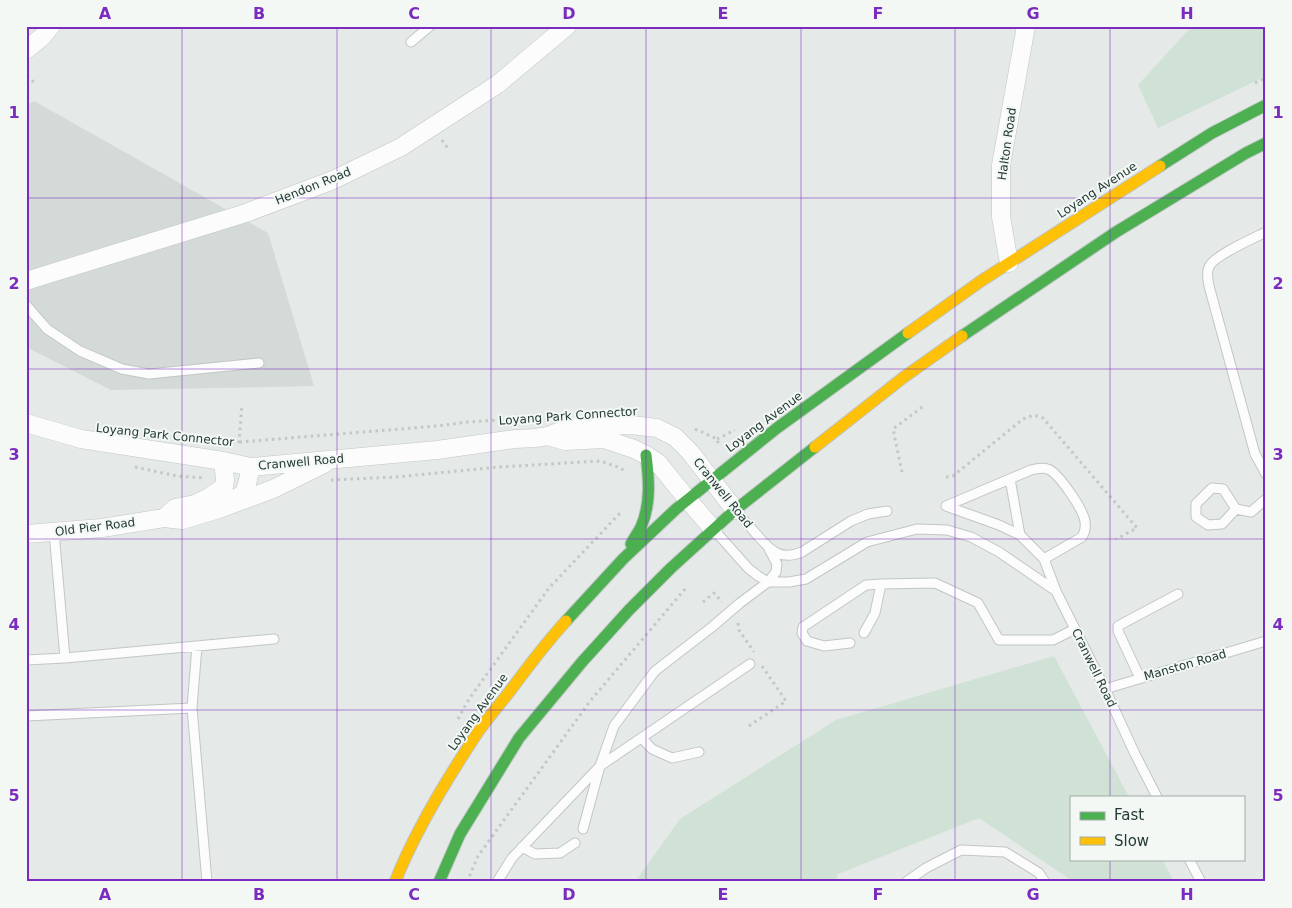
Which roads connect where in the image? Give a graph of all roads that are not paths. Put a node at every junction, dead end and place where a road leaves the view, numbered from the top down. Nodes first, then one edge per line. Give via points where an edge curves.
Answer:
1 (430, 26) edge
2 (567, 26) edge
3 (1026, 26) edge
4 (45, 30) edge
5 (411, 42) dead end
6 (26, 50) edge
7 (1266, 105) edge
8 (1266, 143) edge
9 (1266, 232) edge
10 (1009, 263) junction
11 (26, 281) edge
12 (26, 306) edge
13 (259, 363) dead end
14 (26, 423) edge
15 (548, 436) junction
16 (646, 455) junction
17 (334, 459) junction
18 (223, 461) junction
19 (251, 467) junction
20 (1266, 474) edge
21 (1010, 479) junction
22 (712, 480) junction
23 (1266, 499) edge
24 (688, 500) junction
25 (219, 509) junction
26 (1236, 509) junction
27 (735, 510) junction
28 (888, 511) dead end
29 (164, 518) junction
30 (713, 529) junction
31 (54, 532) junction
32 (26, 534) edge
33 (1020, 535) junction
34 (769, 549) junction
35 (622, 558) junction
36 (1044, 559) junction
37 (768, 582) junction
38 (881, 584) junction
39 (1056, 591) junction
40 (1178, 594) dead end
41 (1075, 629) junction
42 (864, 633) dead end
43 (274, 639) dead end
44 (1266, 641) edge
45 (850, 643) dead end
46 (197, 646) junction
47 (65, 658) junction
48 (26, 660) edge
49 (750, 664) dead end
50 (1140, 678) junction
51 (1105, 689) junction
52 (192, 708) junction
53 (26, 716) edge
54 (642, 738) junction
55 (699, 752) dead end
56 (600, 766) junction
57 (1156, 796) edge
58 (583, 829) dead end
59 (575, 843) dead end
60 (522, 847) junction
61 (1190, 860) edge
62 (206, 882) edge
63 (395, 882) edge
64 (439, 882) edge
65 (497, 882) edge
66 (906, 882) edge
67 (1045, 882) edge
68 (1201, 882) edge

1 - 5 lane
2 - 11 street, Hendon Road via 498,84 401,147 333,180 246,212
3 - 10 street, Halton Road via 1001,165 1001,217
4 - 6 street
7 - 10 main road, Loyang Avenue via 1212,133
8 - 27 main road via 1116,232 949,345
9 - 20 lane via 1218,257 1209,265 1207,276 1255,454
10 - 22 main road, Loyang Avenue via 777,428
12 - 13 lane via 47,329 80,351 122,369 149,374
14 - 18 street, Cranwell Road via 81,439
15 - 16 street, Cranwell Road via 565,441 604,440
15 - 17 street, Cranwell Road
15 - 22 street, Cranwell Road via 588,426 631,424 657,428 675,437
16 - 24 street, Cranwell Road via 658,463
16 - 35 main road via 648,504 642,525
17 - 19 street, Cranwell Road
17 - 25 street, Old Pier Road via 273,489
18 - 19 street, Cranwell Road
18 - 29 street, Old Pier Road via 224,487 195,504 175,508
19 - 25 street, Old Pier Road via 242,494
21 - 33 lane
21 - 33 lane, Cranwell Road via 946,506
21 - 36 lane via 1039,468 1050,470 1082,511 1086,522 1082,537
22 - 24 main road, Loyang Avenue
22 - 27 street, Cranwell Road
23 - 26 lane via 1251,512
24 - 30 street, Cranwell Road
24 - 35 main road, Loyang Avenue
25 - 29 street, Old Pier Road via 182,520
26 - 26 lane via 1222,524 1208,526 1196,517 1196,504 1212,488 1223,489
27 - 30 main road
27 - 34 lane, Cranwell Road
28 - 34 lane via 851,521 794,556
29 - 31 street, Old Pier Road
30 - 37 lane, Cranwell Road via 748,568
30 - 64 main road via 629,610 519,738 460,834
31 - 32 street, Old Pier Road
31 - 47 lane
33 - 36 lane, Cranwell Road
34 - 37 lane via 777,564 776,572
35 - 63 main road, Loyang Avenue via 551,637 479,731 424,821
36 - 39 lane, Cranwell Road
37 - 39 lane via 806,578 867,542 917,529 947,530 970,537 999,552
37 - 56 lane via 655,670 614,726
38 - 41 lane via 935,583 978,603 999,640 1053,640
38 - 42 lane via 875,613
38 - 45 lane via 866,584 803,627 802,633 807,641 824,646
39 - 41 lane, Cranwell Road
40 - 50 lane via 1118,626
41 - 51 lane, Cranwell Road
43 - 46 lane
44 - 50 lane, Manston Road
46 - 47 lane
46 - 52 lane
47 - 48 lane
49 - 54 lane
50 - 51 lane, Manston Road
51 - 57 lane, Cranwell Road
52 - 53 lane
52 - 62 lane
54 - 55 lane via 652,749 672,758
54 - 56 lane
56 - 58 lane
56 - 60 lane
59 - 60 lane via 560,853 535,854
60 - 65 lane
61 - 68 lane
66 - 67 lane via 961,850 1005,852 1039,873

